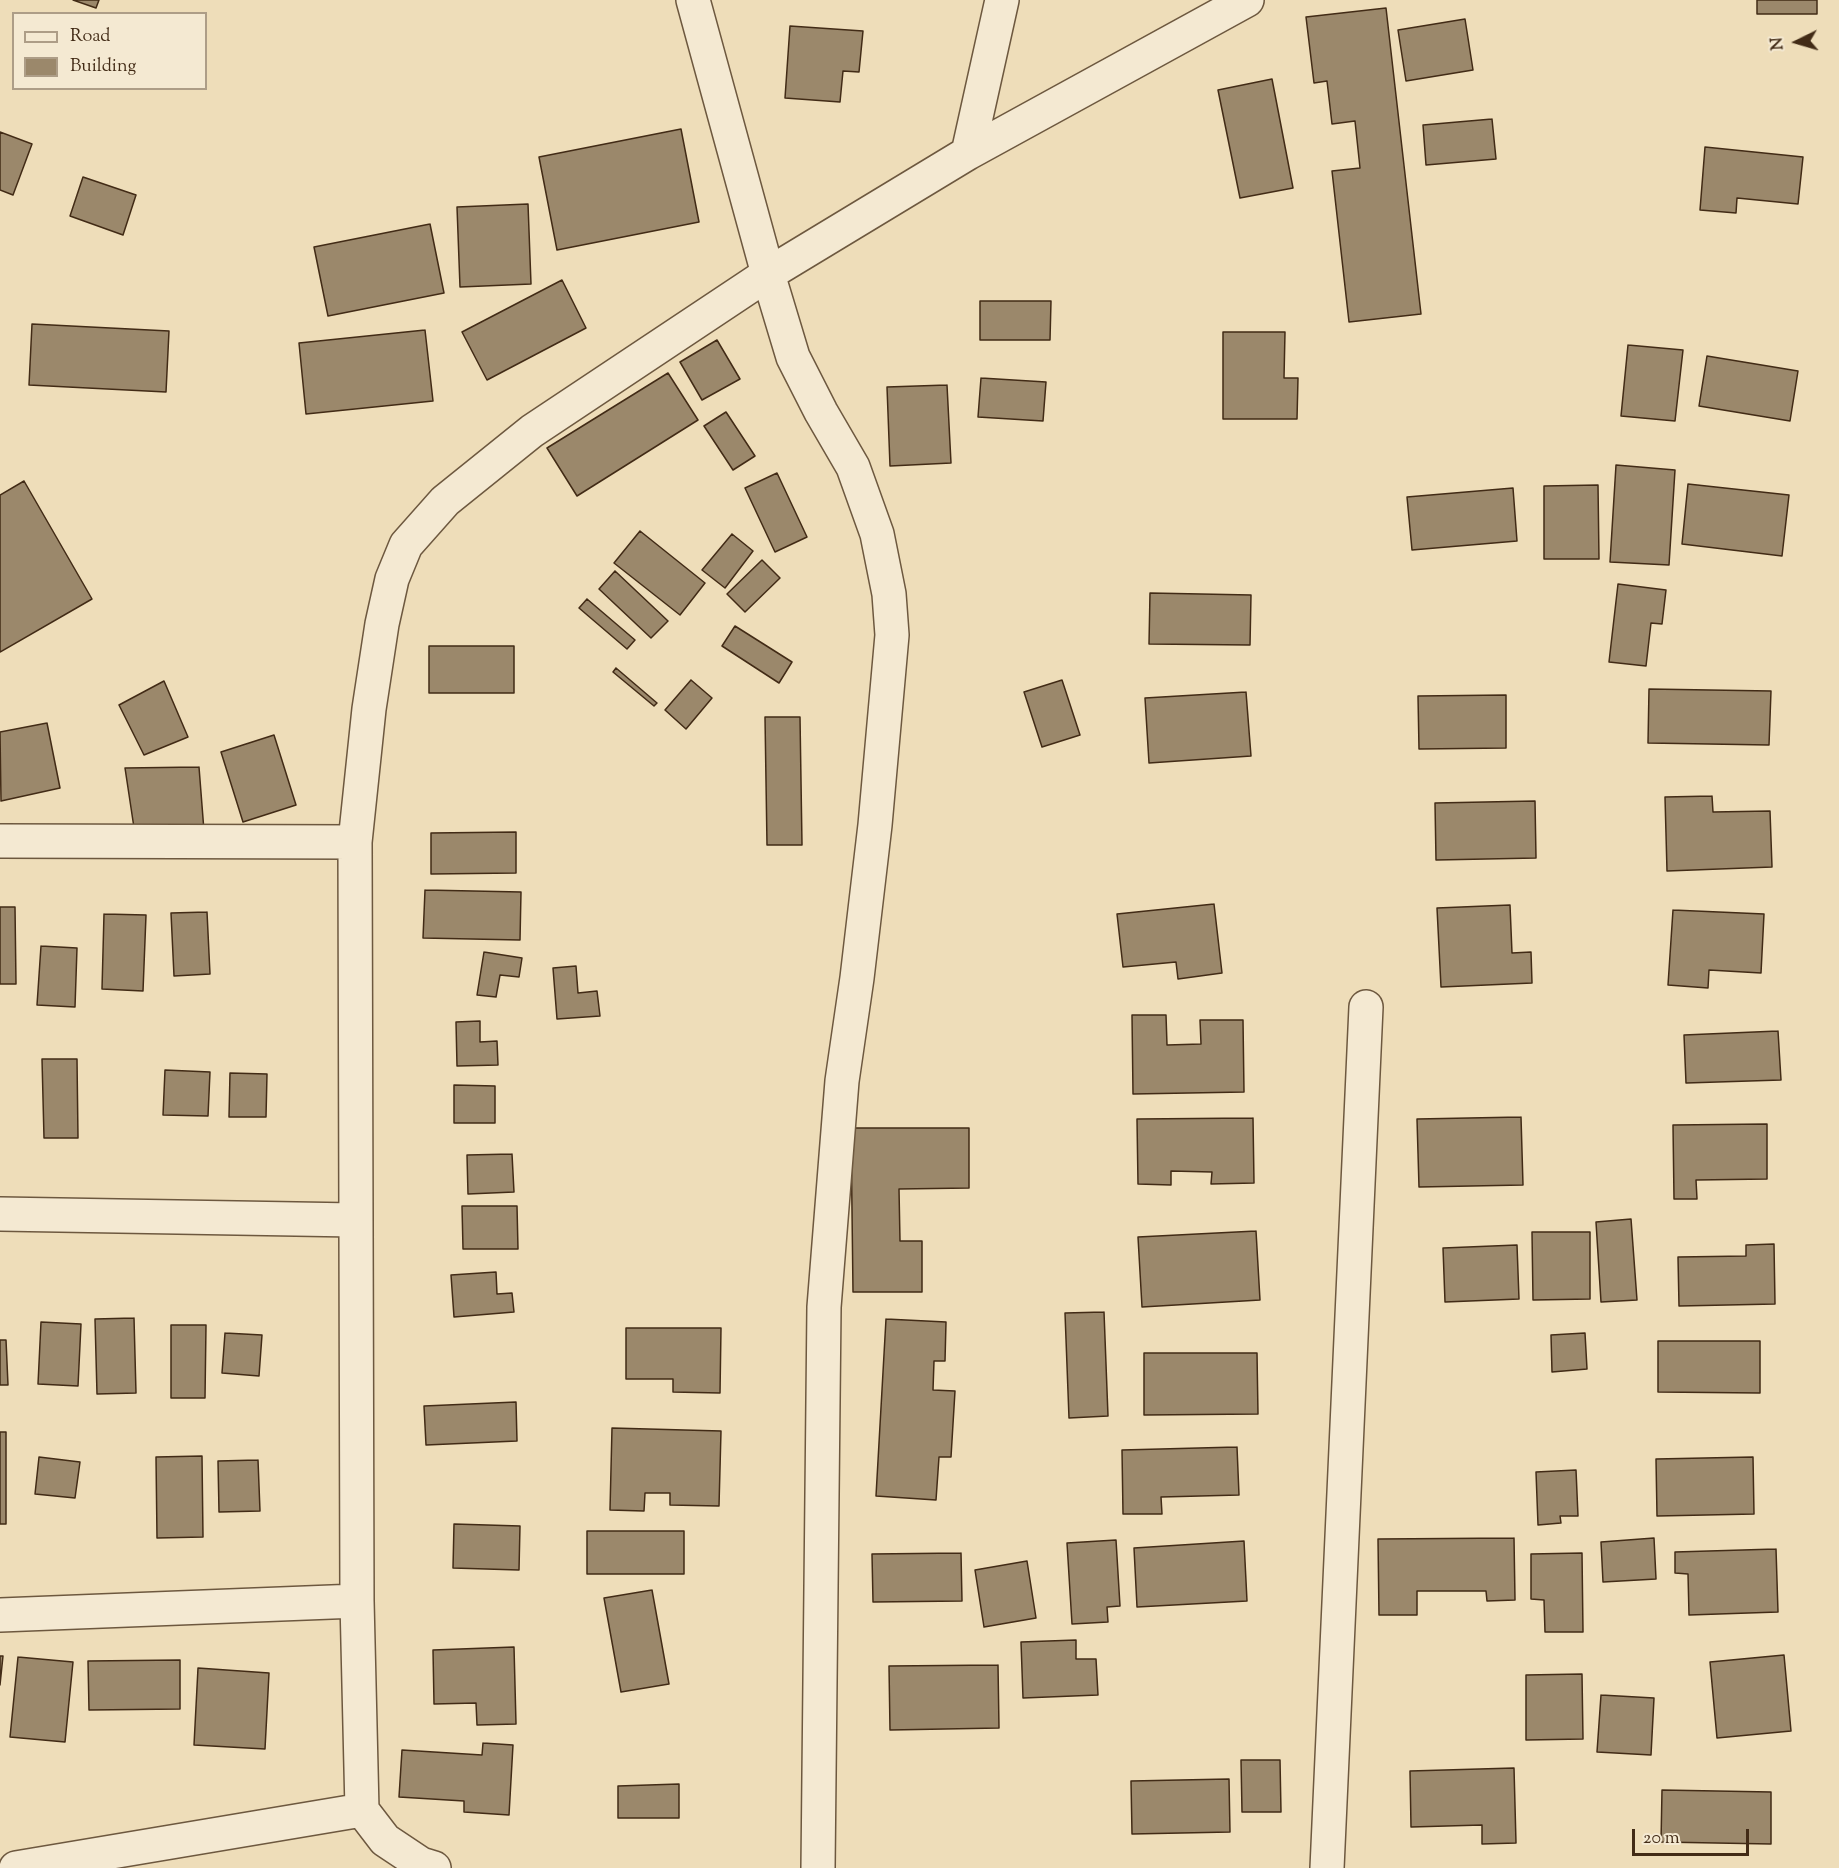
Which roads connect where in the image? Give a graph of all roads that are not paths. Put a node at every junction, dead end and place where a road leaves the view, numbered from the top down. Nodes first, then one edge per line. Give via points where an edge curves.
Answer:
1 (693, 0) edge
2 (1002, 0) edge
3 (1247, 0) edge
4 (968, 153) junction
5 (768, 274) junction
6 (0, 841) edge
7 (356, 842) junction
8 (1366, 1007) dead end
9 (0, 1214) edge
10 (355, 1220) junction
11 (357, 1601) junction
12 (0, 1615) edge
13 (362, 1810) junction
14 (16, 1868) edge
15 (434, 1868) edge
16 (818, 1868) edge
17 (1327, 1868) edge

1 - 5 street
2 - 4 street
3 - 4 street
4 - 5 street
5 - 7 street via 532,431 445,501 406,545 392,579 382,624
5 - 16 street via 793,357 853,467 877,534 889,594 891,635 875,825 842,1081 824,1307
6 - 7 street
7 - 10 street
8 - 17 street
9 - 10 street
10 - 11 street
11 - 12 street
11 - 13 street
13 - 14 street
13 - 15 street via 385,1840

